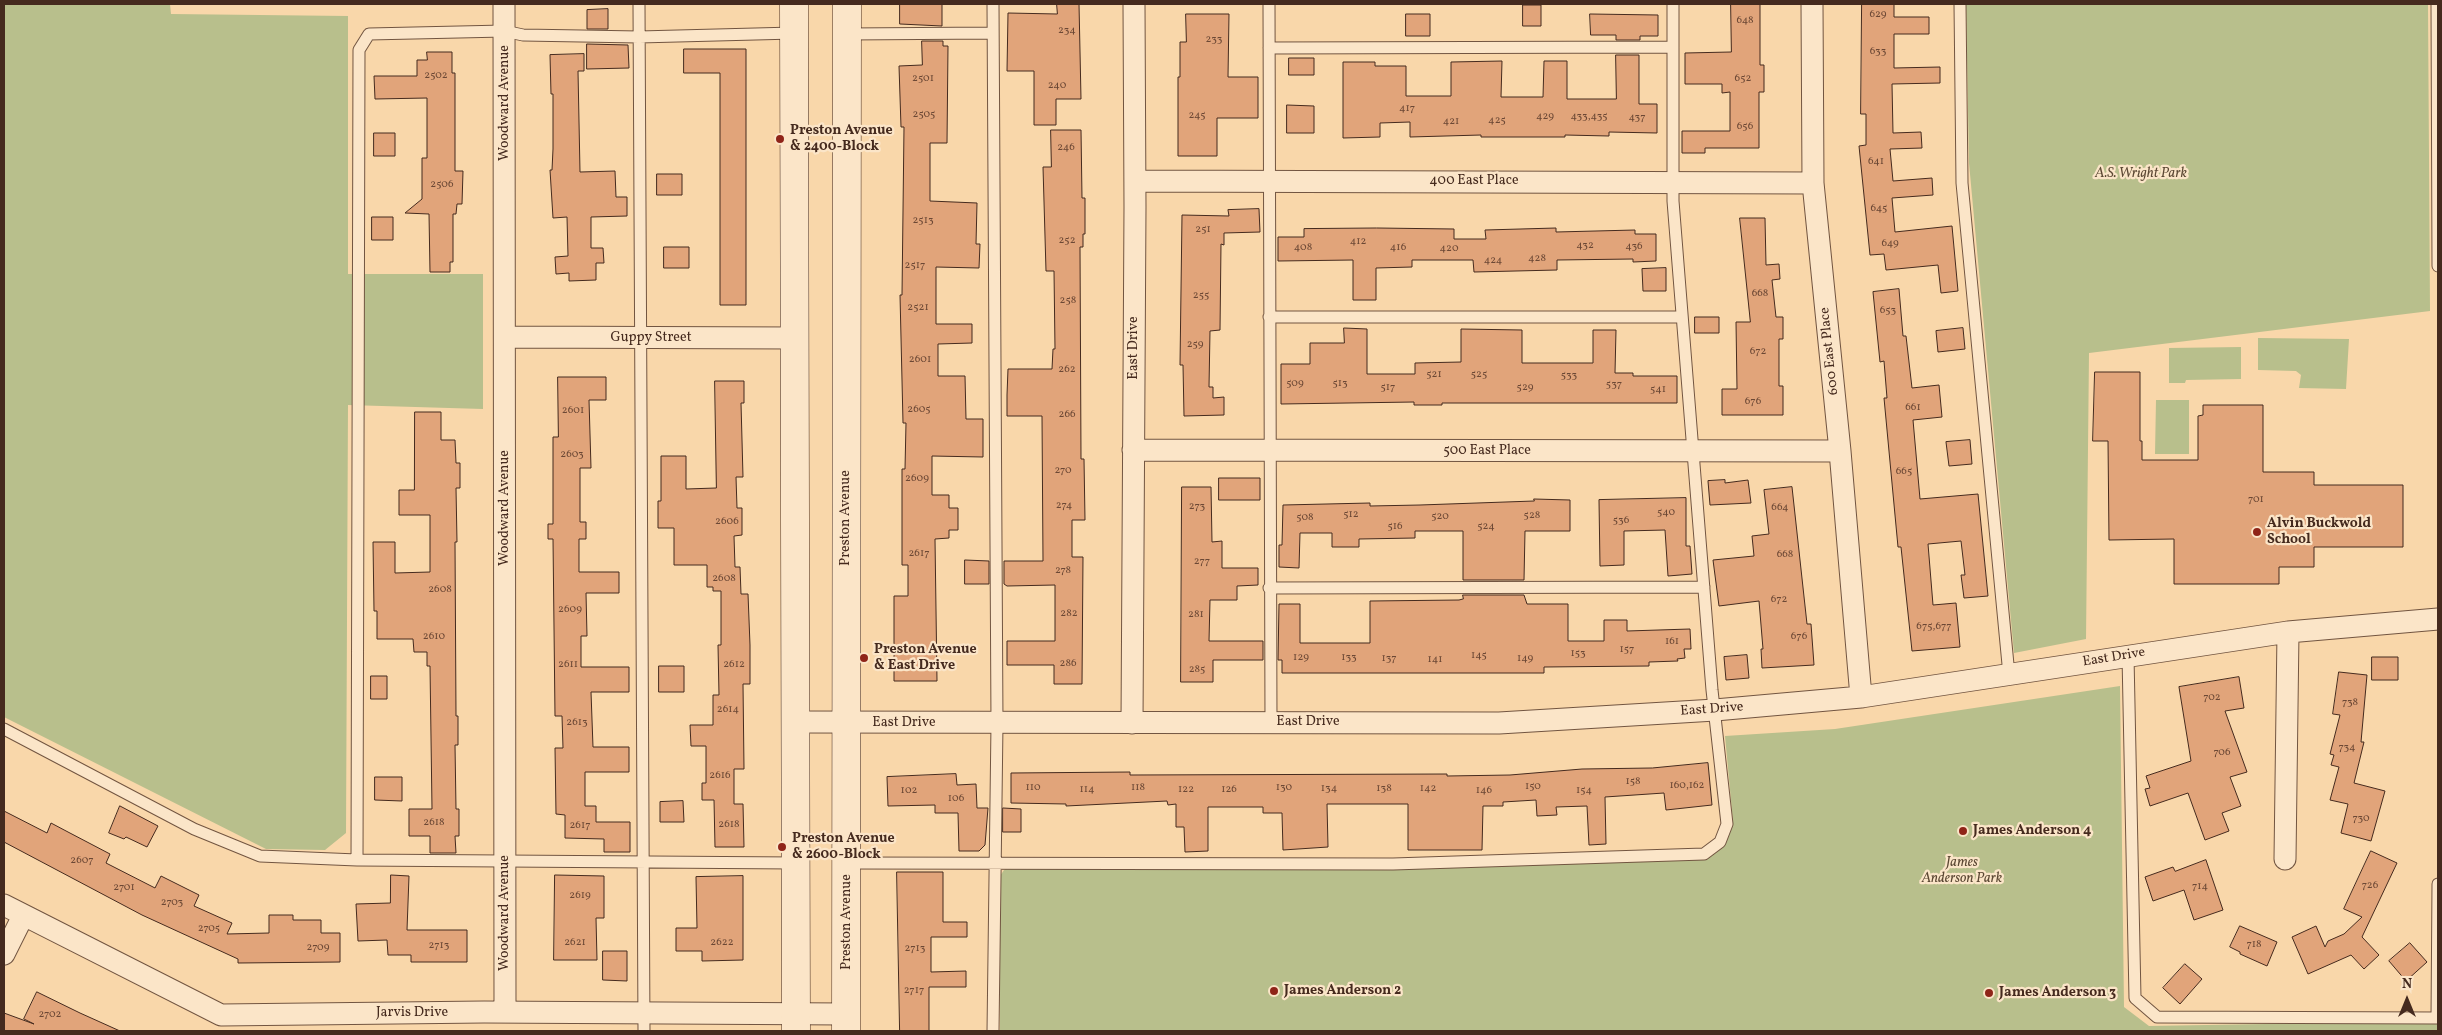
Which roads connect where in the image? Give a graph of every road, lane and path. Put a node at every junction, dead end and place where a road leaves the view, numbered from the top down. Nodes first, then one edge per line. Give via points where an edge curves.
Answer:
1 (504, 4) edge
2 (639, 4) edge
3 (794, 4) edge
4 (847, 4) edge
5 (993, 4) edge
6 (1134, 4) edge
7 (1269, 4) edge
8 (1673, 4) edge
9 (1812, 4) edge
10 (1960, 4) edge
11 (2437, 4) edge
12 (504, 31) junction
13 (794, 33) junction
14 (993, 33) junction
15 (847, 34) junction
16 (638, 36) junction
17 (1673, 47) junction
18 (1269, 48) junction
19 (1135, 181) junction
20 (1673, 181) junction
21 (1268, 182) junction
22 (1812, 183) junction
23 (2438, 266) edge
24 (1269, 317) junction
25 (1681, 317) junction
26 (506, 337) junction
27 (796, 338) junction
28 (641, 339) junction
29 (1133, 450) junction
30 (1693, 451) junction
31 (1840, 451) junction
32 (1268, 452) junction
33 (1704, 587) junction
34 (1269, 588) junction
35 (2438, 619) edge
36 (2288, 632) junction
37 (2128, 656) junction
38 (2010, 675) junction
39 (1861, 697) junction
40 (1715, 710) junction
41 (796, 722) junction
42 (1271, 722) junction
43 (848, 723) junction
44 (1132, 723) junction
45 (997, 724) junction
46 (4, 729) edge
47 (2285, 859) dead end
48 (358, 860) junction
49 (504, 861) junction
50 (642, 862) junction
51 (994, 862) junction
52 (796, 863) junction
53 (847, 863) junction
54 (2438, 884) edge
55 (4, 905) edge
56 (23, 916) junction
57 (4, 954) edge
58 (505, 1012) junction
59 (2438, 1018) edge
60 (644, 1022) edge
61 (796, 1023) edge
62 (846, 1023) edge
63 (993, 1031) edge

1 - 12 street, Woodward Avenue
2 - 16 lane
3 - 13 main road
4 - 15 main road, Preston Avenue
5 - 14 lane
6 - 19 street, East Drive
7 - 18 lane
8 - 17 lane
9 - 22 street, 600 East Place
10 - 38 lane via 1962,183
11 - 23 lane
12 - 16 lane via 522,35
12 - 26 street, Woodward Avenue
12 - 48 lane via 369,34 359,50
13 - 16 lane
13 - 27 main road
14 - 15 lane
14 - 45 lane
15 - 43 main road, Preston Avenue
16 - 28 lane
17 - 18 lane
17 - 20 lane
18 - 21 lane
19 - 21 street, 400 East Place
19 - 29 street, East Drive
20 - 21 street, 400 East Place
20 - 22 street, 400 East Place
20 - 25 lane
21 - 24 lane
22 - 31 street, 600 East Place
24 - 25 lane
24 - 32 lane
25 - 30 lane
26 - 28 street, Guppy Street
26 - 49 street, Woodward Avenue
27 - 28 street, Guppy Street
27 - 41 main road
28 - 50 lane
29 - 32 street, 500 East Place
29 - 44 street, East Drive
30 - 31 street, 500 East Place
30 - 32 street, 500 East Place
30 - 33 lane
31 - 39 street, 600 East Place
32 - 34 lane
33 - 34 lane
33 - 40 lane
34 - 42 lane
35 - 36 street, East Drive
36 - 37 street, East Drive
36 - 47 street
37 - 38 street, East Drive
37 - 59 lane via 2134,998 2157,1017
38 - 39 street, East Drive
39 - 40 street, East Drive
40 - 42 street, East Drive via 1499,723
40 - 51 lane via 1727,824 1720,842 1704,854 1393,864
41 - 43 street, East Drive
41 - 52 main road
42 - 44 street, East Drive
43 - 45 street, East Drive
43 - 53 main road, Preston Avenue
44 - 45 street, East Drive
45 - 51 lane
46 - 48 lane via 194,829 260,856
48 - 49 lane
49 - 50 lane
49 - 58 street, Woodward Avenue
50 - 52 lane
50 - 60 lane
51 - 53 lane
51 - 63 lane
52 - 61 main road
53 - 62 main road, Preston Avenue
54 - 59 lane
55 - 56 street, Jarvis Drive
56 - 57 street
56 - 58 street, Jarvis Drive via 221,1015
58 - 60 street, Jarvis Drive
60 - 61 street, Jarvis Drive
61 - 62 street, Jarvis Drive

